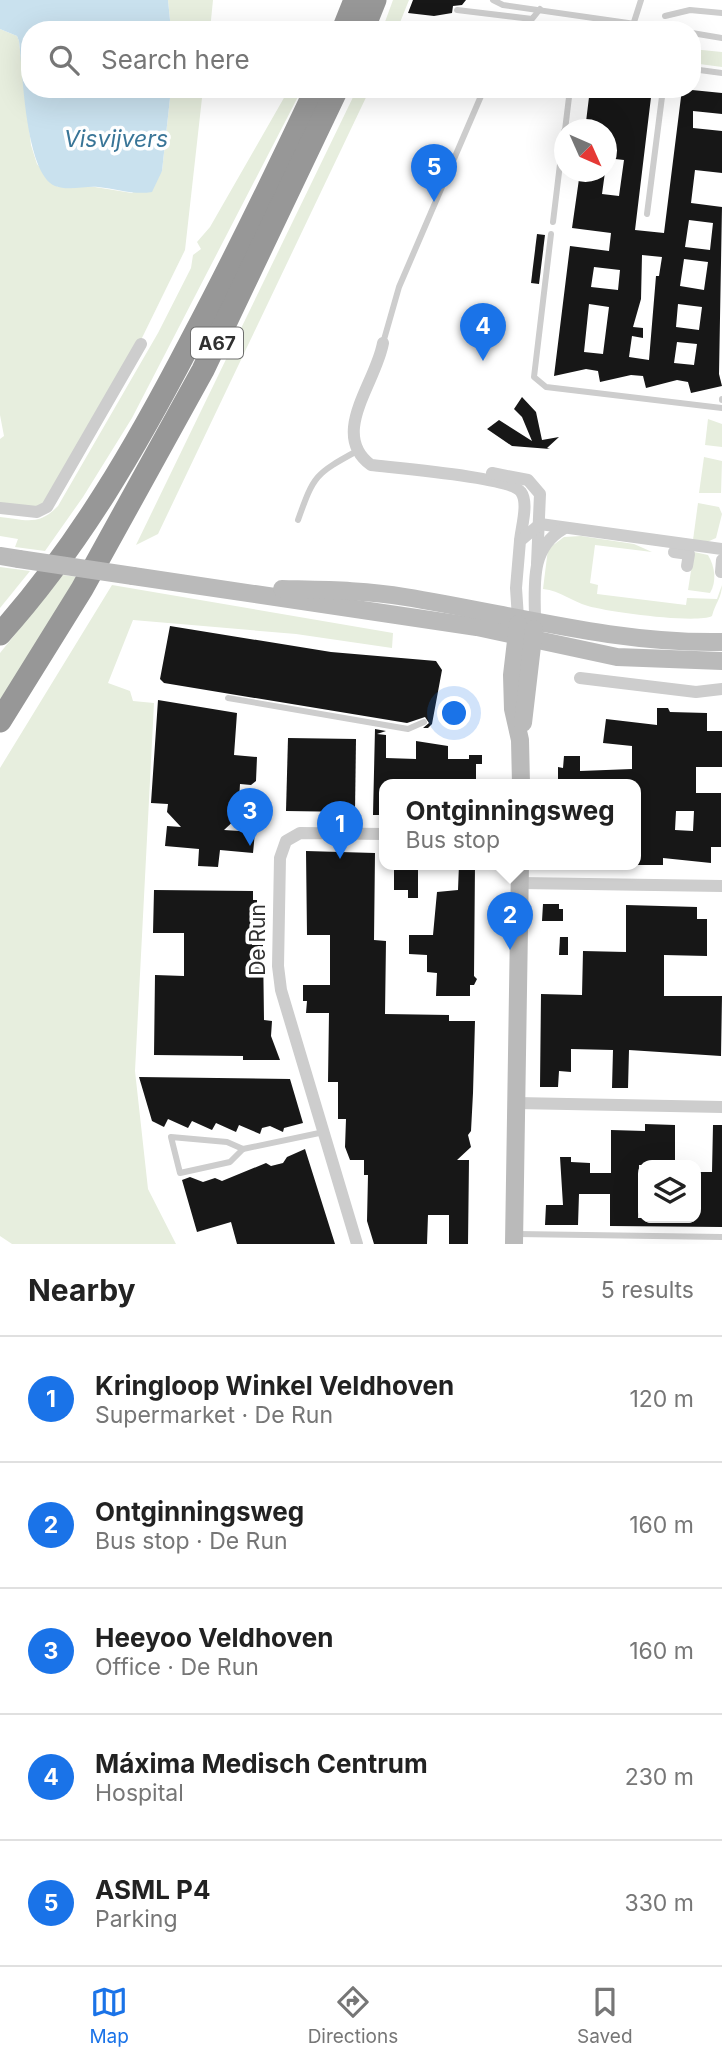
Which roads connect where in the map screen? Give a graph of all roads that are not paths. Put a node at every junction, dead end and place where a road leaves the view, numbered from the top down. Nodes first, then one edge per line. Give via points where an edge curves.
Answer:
1 (355, 0) edge
2 (375, 0) edge
3 (493, 0) edge
4 (641, 0) edge
5 (540, 9) junction
6 (457, 10) dead end
7 (722, 13) edge
8 (664, 16) dead end
9 (347, 21) edge
10 (367, 21) edge
11 (627, 21) edge
12 (634, 21) edge
13 (701, 34) edge
14 (722, 38) edge
15 (701, 70) edge
16 (722, 73) edge
17 (312, 98) edge
18 (333, 98) edge
19 (480, 98) edge
20 (569, 98) edge
21 (662, 98) edge
22 (566, 119) edge
23 (558, 182) edge
24 (647, 214) dead end
25 (553, 222) dead end
26 (551, 234) dead end
27 (383, 343) joint
28 (141, 344) dead end
29 (722, 408) edge
30 (357, 451) junction
31 (443, 474) junction
32 (0, 508) edge
33 (298, 520) dead end
34 (540, 524) junction
35 (564, 529) junction
36 (638, 539) junction
37 (520, 541) junction
38 (722, 549) edge
39 (0, 556) edge
40 (537, 564) junction
41 (687, 566) dead end
42 (525, 629) junction
43 (0, 634) edge
44 (722, 642) edge
45 (722, 661) edge
46 (580, 678) dead end
47 (722, 689) edge
48 (228, 698) dead end
49 (0, 721) edge
50 (424, 723) dead end
51 (520, 779) edge
52 (379, 834) edge
53 (520, 873) edge
54 (722, 886) edge
55 (516, 1103) junction
56 (722, 1107) edge
57 (324, 1132) junction
58 (243, 1149) junction
59 (514, 1239) edge
60 (720, 1240) edge
61 (357, 1244) edge

1 - 9 highway
2 - 10 highway
3 - 5 lane
4 - 12 lane
5 - 6 lane via 532,19
5 - 11 lane
7 - 8 lane via 690,10
13 - 14 lane
15 - 16 lane
17 - 43 highway, A67 via 254,222 129,457 88,522
18 - 49 highway, A67 via 179,415 82,589
19 - 27 lane via 399,287
20 - 22 lane
21 - 24 lane
23 - 25 lane
26 - 29 lane via 534,377 546,387
27 - 30 street via 352,426
28 - 32 street via 47,507 37,512
30 - 31 street via 371,465
30 - 33 lane via 314,478
31 - 34 street via 480,472 528,480 540,495
31 - 37 street via 514,485 524,501
34 - 35 street
34 - 37 street
34 - 40 street
35 - 36 street
35 - 40 street via 548,538
36 - 38 street
36 - 41 street via 658,550 689,554
37 - 42 street via 516,588
39 - 42 main road, bridge via 477,627
40 - 42 street
42 - 44 main road
42 - 45 main road via 617,657
42 - 51 main road via 512,675
46 - 47 street via 696,692
48 - 50 lane via 408,729
52 - 57 street, De Run via 300,833 286,842 280,858 281,990
53 - 54 street
53 - 55 main road
55 - 56 street
55 - 59 main road
57 - 58 lane
57 - 61 street, De Run
58 - 58 lane via 227,1142 171,1137 180,1172 230,1162
59 - 60 lane

